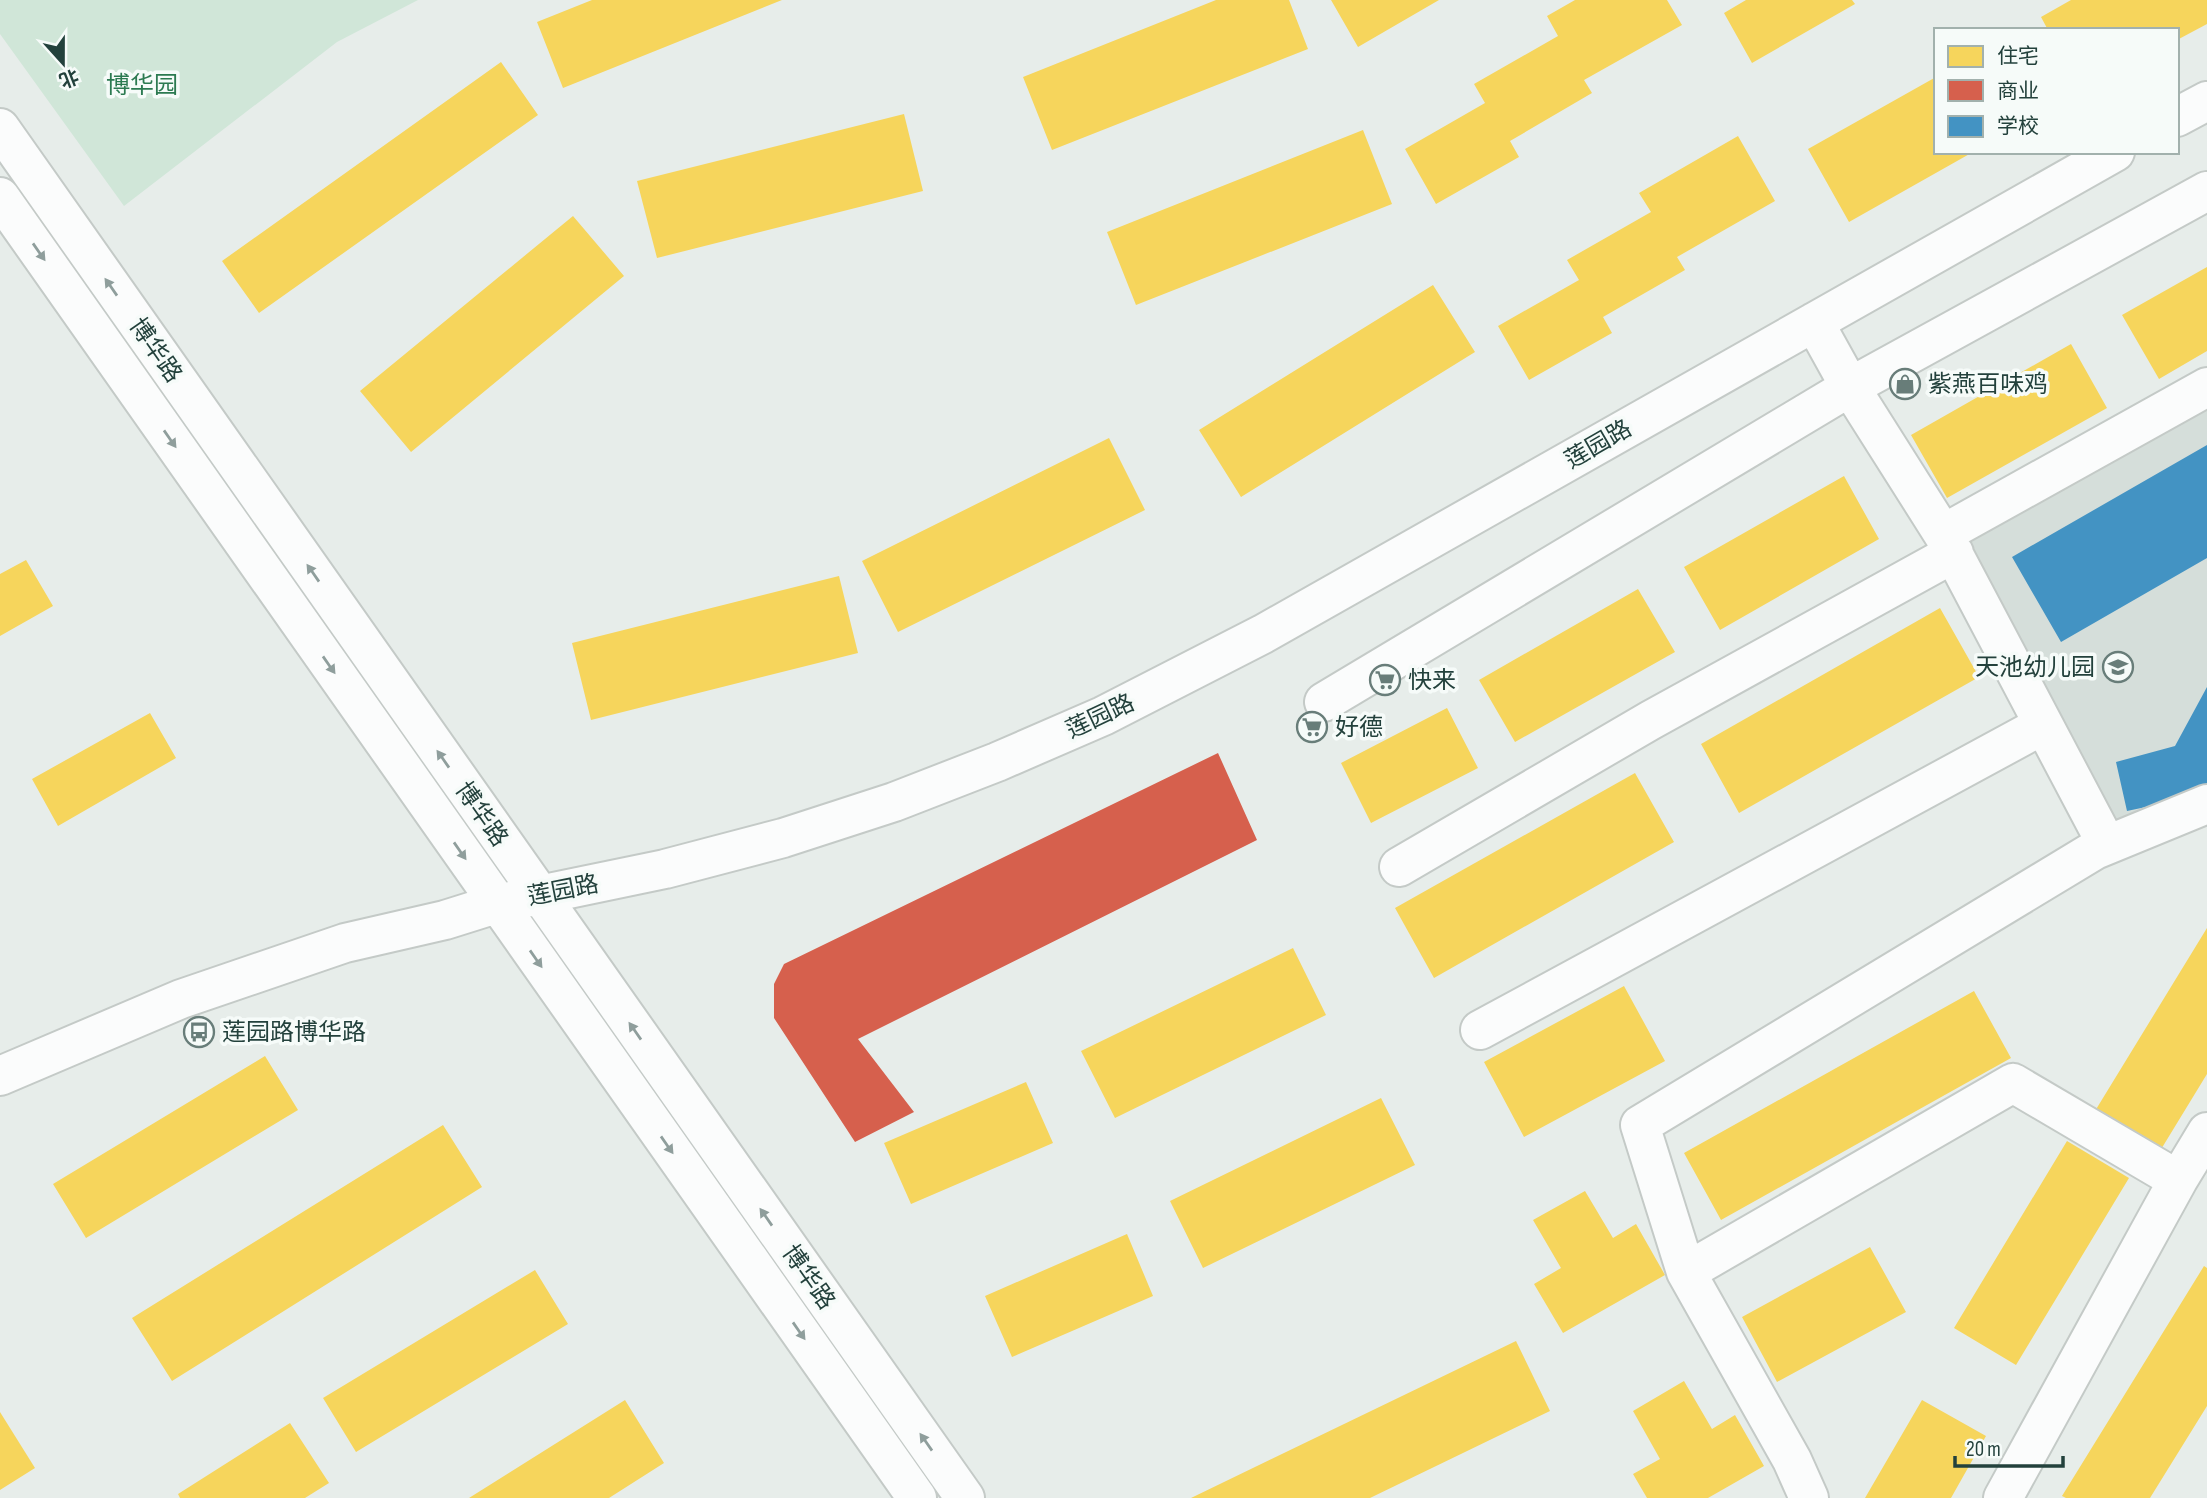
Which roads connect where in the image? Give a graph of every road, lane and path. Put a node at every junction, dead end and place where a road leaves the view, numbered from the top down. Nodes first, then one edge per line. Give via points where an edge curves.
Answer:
1 (2207, 101) edge
2 (2179, 116) edge
3 (0, 128) edge
4 (2111, 154) edge
5 (2207, 191) edge
6 (0, 197) edge
7 (1814, 321) junction
8 (1850, 387) junction
9 (2207, 387) edge
10 (1949, 544) junction
11 (1324, 702) dead end
12 (2043, 725) junction
13 (2207, 804) edge
14 (2107, 845) junction
15 (1399, 867) dead end
16 (539, 895) junction
17 (496, 904) junction
18 (1480, 1030) dead end
19 (0, 1076) edge
20 (2207, 1132) edge
21 (2178, 1181) junction
22 (1686, 1272) junction
23 (917, 1498) edge
24 (965, 1498) edge
25 (1809, 1498) edge
26 (2003, 1498) edge

1 - 2 street
16 -> 3 street, 博华路
4 - 7 street, 莲园路
5 - 8 street
6 -> 17 street, 博华路
7 - 8 street
7 - 16 street, 莲园路 via 1263,634 1103,716 920,792 783,838
8 - 10 street
8 - 11 street
9 - 10 street
10 - 12 street
10 - 15 street
12 - 14 street
12 - 18 street
13 - 14 street
14 - 22 street via 1640,1125
16 - 17 street, 莲园路
24 -> 16 street, 博华路
17 - 19 street, 莲园路 via 345,943 226,983
17 -> 23 street, 博华路
20 - 21 street
21 - 22 street via 2013,1083
21 - 26 street
22 - 25 street

